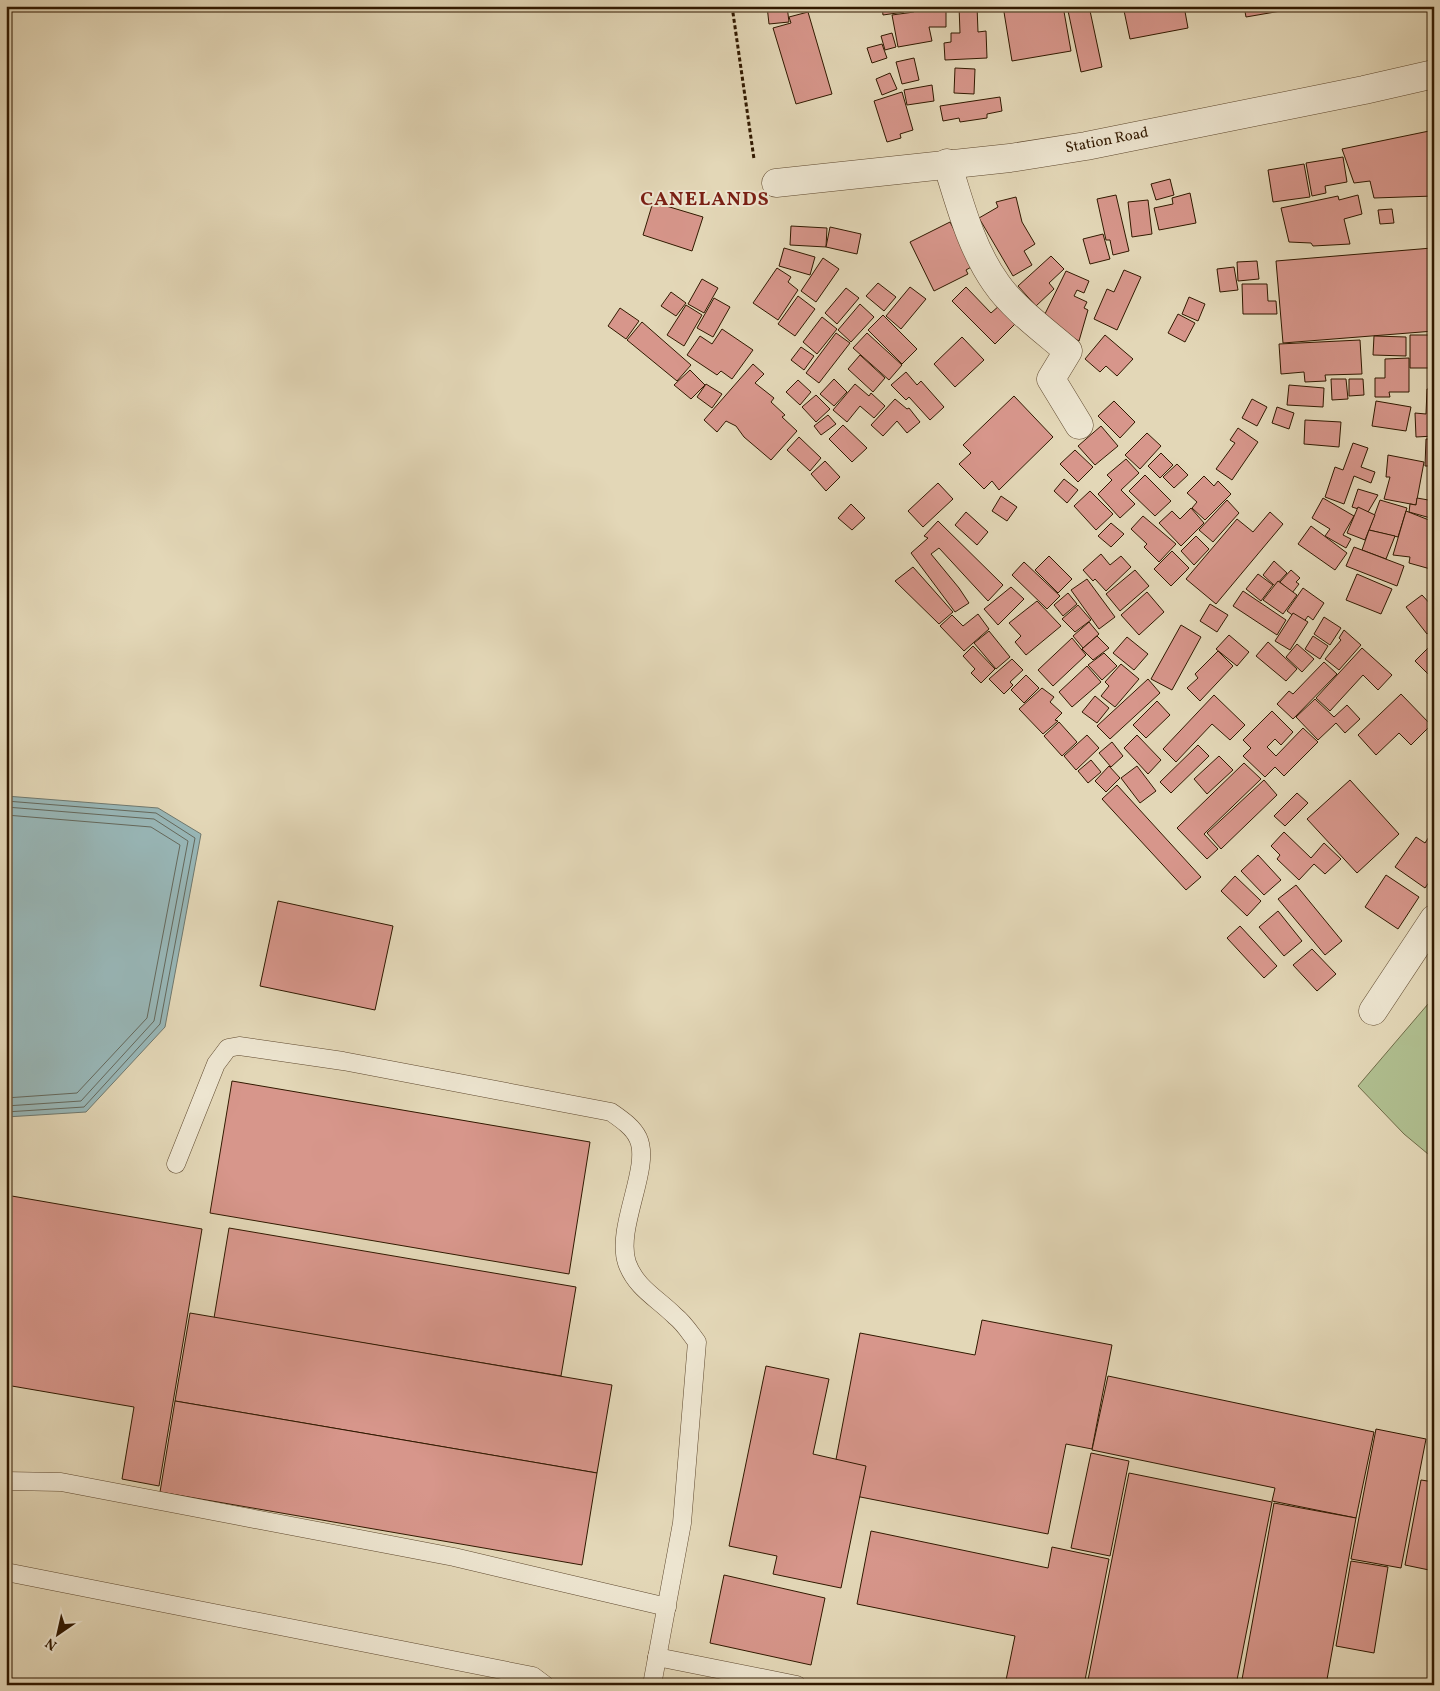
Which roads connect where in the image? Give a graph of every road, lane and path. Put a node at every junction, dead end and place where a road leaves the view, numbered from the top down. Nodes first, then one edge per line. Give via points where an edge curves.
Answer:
1 (732, 6) edge
2 (1434, 74) edge
3 (947, 164) junction
4 (776, 183) joint
5 (1079, 425) dead end
6 (1434, 920) edge
7 (1373, 1011) dead end
8 (176, 1164) dead end
9 (6, 1481) edge
10 (6, 1572) edge
11 (667, 1607) junction
12 (657, 1657) junction
13 (545, 1685) edge
14 (652, 1685) edge
15 (796, 1685) edge

1 - 4 path via 754,162
2 - 3 street, Station Road via 1086,146
3 - 4 street, Station Road
3 - 5 street via 971,237 996,284 1068,351 1052,379
6 - 7 street
8 - 11 lane via 216,1064 228,1048 239,1046 343,1061 611,1112 629,1126 638,1138 642,1153 625,1237 627,1261 635,1281 676,1316 697,1342 682,1523
9 - 11 lane via 61,1482 454,1557
10 - 13 lane via 533,1676
11 - 12 lane
12 - 14 lane
12 - 15 lane

